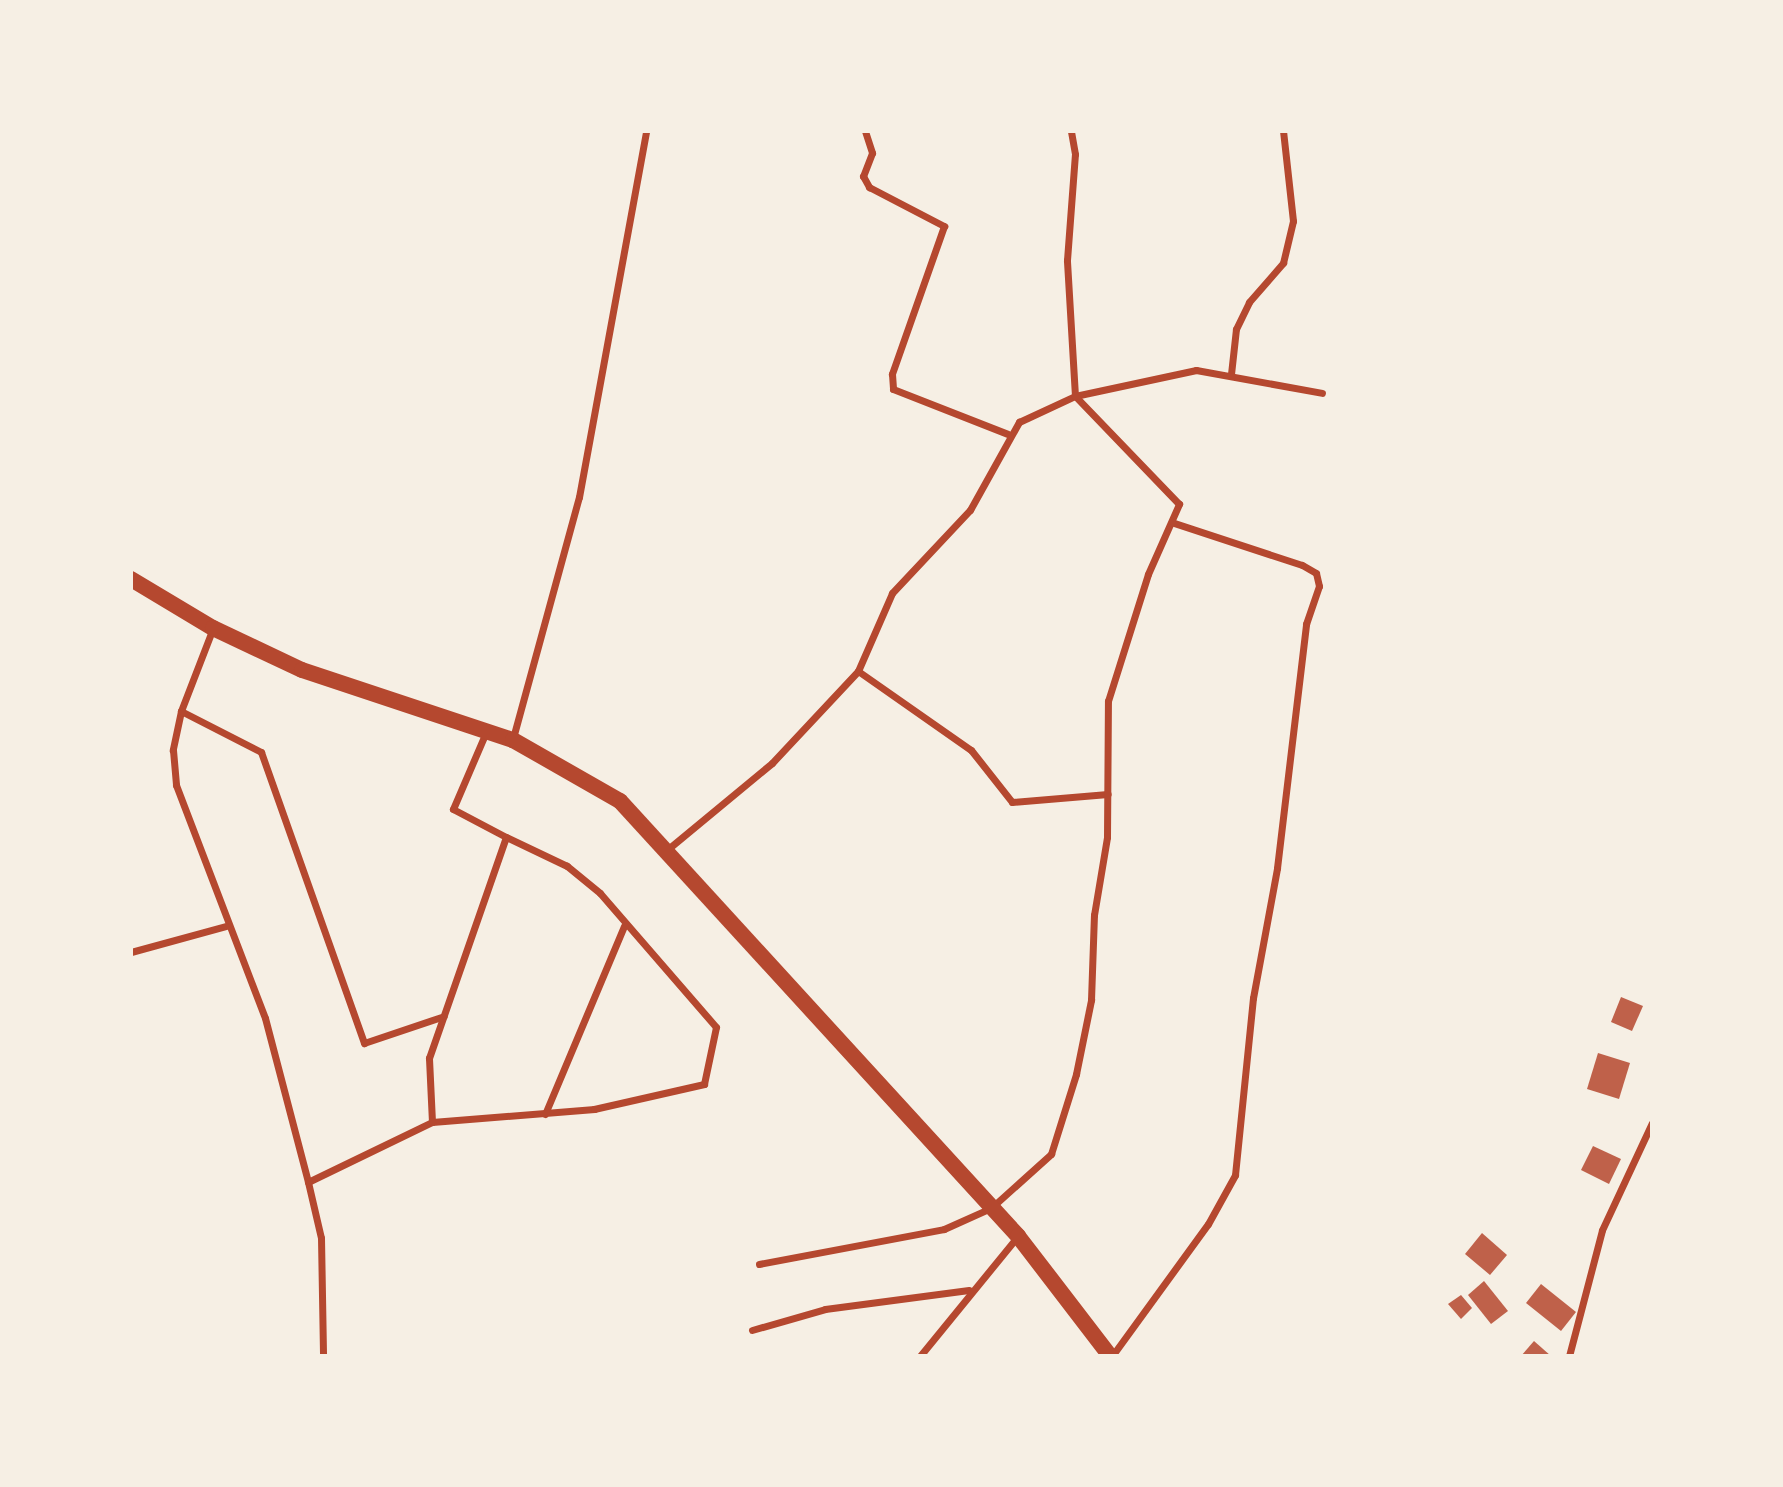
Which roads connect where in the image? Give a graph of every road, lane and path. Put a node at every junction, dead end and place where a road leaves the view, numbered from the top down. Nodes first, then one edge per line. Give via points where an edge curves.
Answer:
1 (646, 131) edge
2 (865, 131) edge
3 (1071, 131) edge
4 (1283, 131) edge
5 (1231, 374) junction
6 (1322, 393) dead end
7 (1076, 396) junction
8 (1009, 434) junction
9 (1174, 523) junction
10 (131, 579) edge
11 (213, 628) junction
12 (859, 671) junction
13 (181, 711) junction
14 (487, 731) junction
15 (513, 740) junction
16 (1108, 794) junction
17 (506, 837) junction
18 (668, 849) junction
19 (226, 926) junction
20 (624, 926) junction
21 (131, 952) edge
22 (444, 1016) junction
23 (545, 1114) junction
24 (432, 1122) junction
25 (1652, 1123) edge
26 (309, 1182) junction
27 (992, 1208) junction
28 (1018, 1236) junction
29 (759, 1264) dead end
30 (969, 1290) junction
31 (752, 1330) dead end
32 (323, 1356) edge
33 (920, 1356) edge
34 (1111, 1356) edge
35 (1569, 1356) edge

1 - 15 street via 579,497
2 - 8 street via 872,153 863,176 869,187 944,226 892,374 893,389
3 - 7 street via 1067,272
4 - 5 street via 1293,221 1283,263 1249,302 1236,329
5 - 6 street
5 - 7 street via 1196,370
7 - 8 street via 1018,422
7 - 9 street via 1166,487 1179,504
8 - 12 street via 970,510 892,593
9 - 16 street via 1148,574 1108,702
9 - 34 street via 1301,565 1315,573 1319,586 1306,624 1277,868 1253,998 1235,1175 1208,1224
10 - 11 main road
11 - 13 street
11 - 14 main road via 302,670
12 - 16 street via 971,750 1012,802
12 - 18 street via 772,763
13 - 19 street via 173,750 176,785
13 - 22 street via 261,752 364,1043
14 - 15 main road
14 - 17 street via 453,810
15 - 18 main road via 588,778
16 - 27 street via 1091,1000 1076,1074 1051,1154
17 - 20 street via 567,866 600,893
17 - 22 street
18 - 27 main road
19 - 21 street
19 - 26 street via 265,1018
20 - 23 street
20 - 23 street via 716,1027 704,1083
22 - 24 street via 429,1058
23 - 24 street
24 - 26 street
25 - 35 street via 1602,1230
26 - 32 street via 321,1238
27 - 28 main road
27 - 29 street via 944,1229
28 - 30 street
28 - 34 main road
30 - 31 street via 825,1309
30 - 33 street

